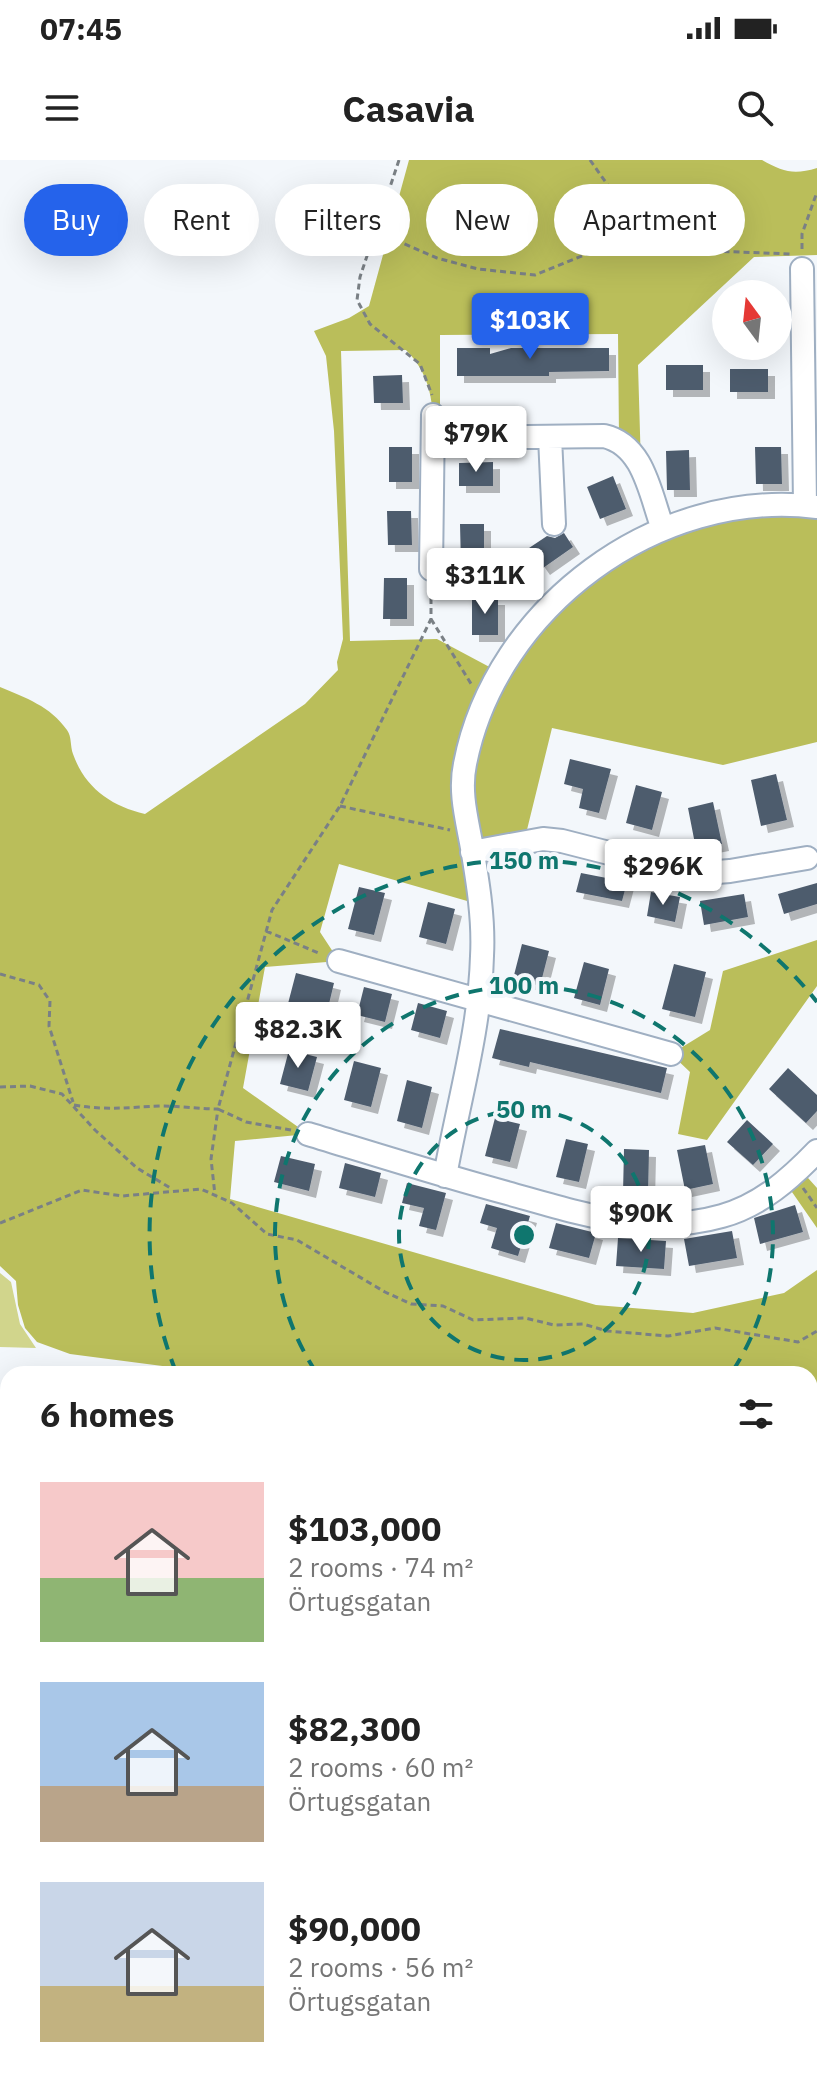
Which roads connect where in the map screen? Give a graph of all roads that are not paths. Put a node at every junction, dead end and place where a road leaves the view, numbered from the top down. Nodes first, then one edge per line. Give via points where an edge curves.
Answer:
1 (802, 259) road end
2 (433, 415) road end
3 (550, 437) junction
4 (434, 450) junction
5 (811, 506) edge
6 (554, 524) dead end
7 (663, 529) junction
8 (431, 569) road end
9 (471, 843) junction
10 (807, 858) dead end
11 (339, 961) road end
12 (477, 1002) junction
13 (671, 1054) dead end
14 (308, 1134) road end
15 (817, 1151) edge
16 (445, 1176) junction

1 - 5 street
2 - 4 street
3 - 4 street via 451,438
3 - 6 street
3 - 7 street via 604,436 632,448
4 - 8 street
5 - 7 street via 760,506
7 - 9 street via 608,559 552,602 497,671 464,767 463,800
9 - 10 street via 562,841 672,872 700,874
9 - 12 street via 481,905
11 - 12 street
12 - 13 street
12 - 16 street
14 - 16 street
15 - 16 street via 760,1200 723,1216 667,1225 625,1223

